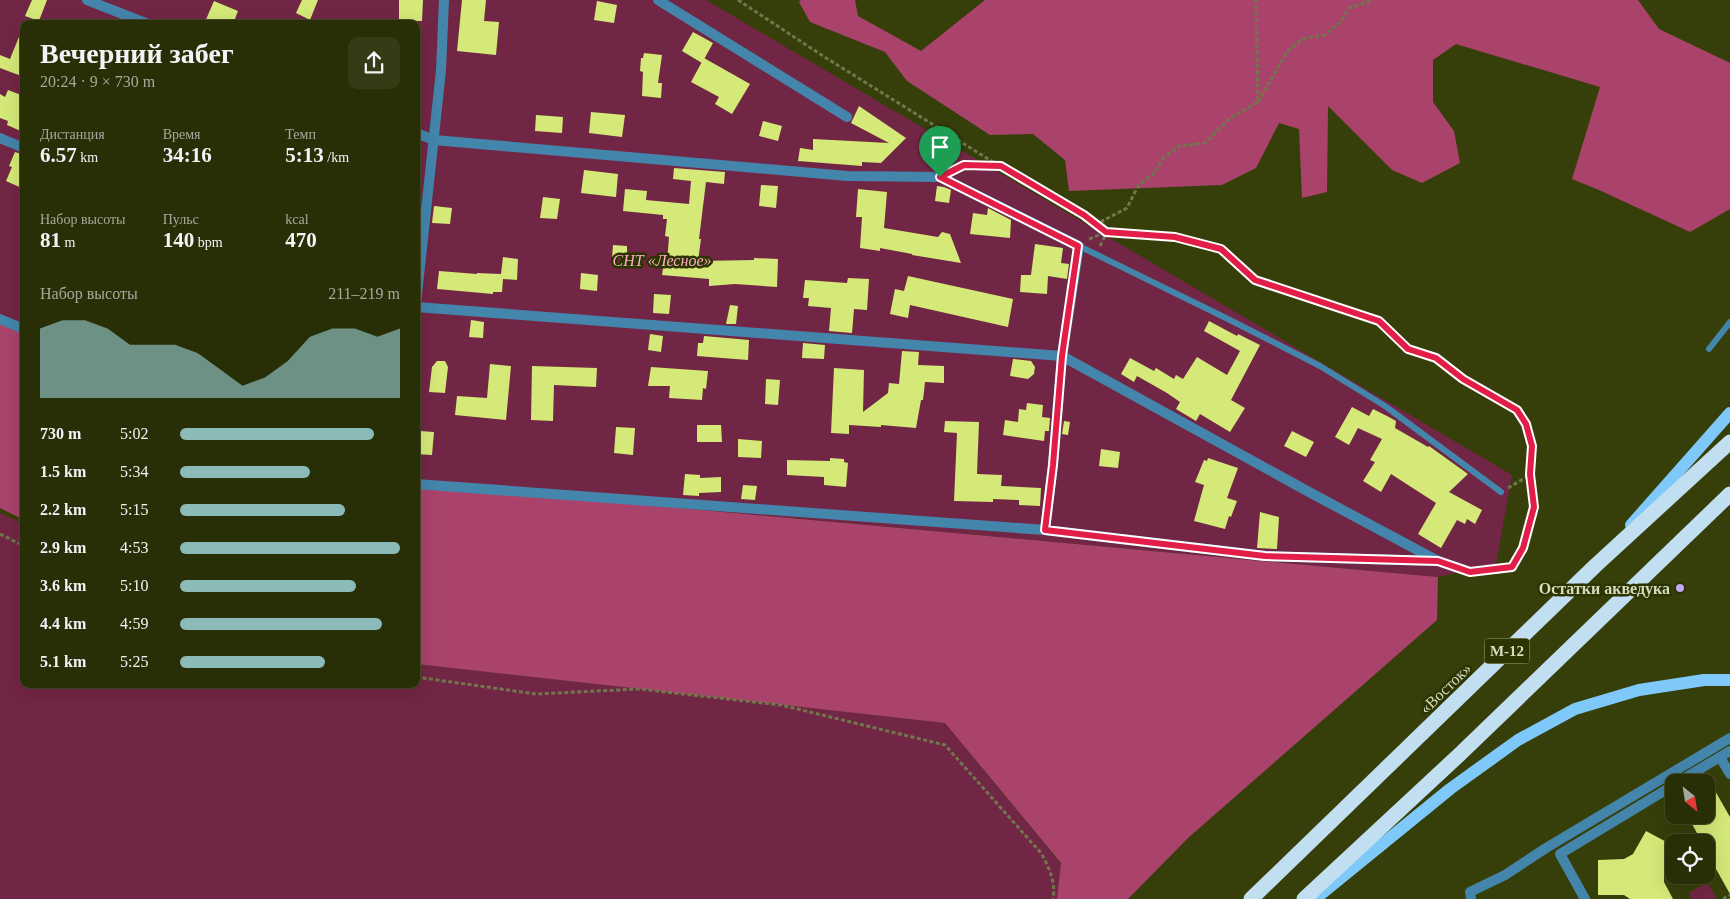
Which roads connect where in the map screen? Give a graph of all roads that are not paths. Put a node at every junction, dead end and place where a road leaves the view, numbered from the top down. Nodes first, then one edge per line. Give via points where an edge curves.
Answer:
1 (87, 0) edge
2 (444, 0) edge
3 (658, 0) edge
4 (138, 20) edge
5 (848, 117) dead end
6 (420, 135) edge
7 (0, 138) edge
8 (434, 140) junction
9 (20, 146) edge
10 (1078, 246) junction
11 (420, 269) edge
12 (420, 306) edge
13 (0, 319) edge
14 (1730, 322) edge
15 (20, 327) edge
16 (1709, 349) dead end
17 (1062, 356) junction
18 (1730, 413) edge
19 (1730, 442) edge
20 (420, 484) edge
21 (1501, 492) road end
22 (1730, 494) edge
23 (1045, 530) junction
24 (1595, 566) junction
25 (1730, 680) edge
26 (1730, 738) edge
27 (1730, 751) edge
28 (1720, 757) junction
29 (1691, 774) edge
30 (1730, 774) edge
31 (1665, 790) edge
32 (1252, 899) edge
33 (1304, 899) edge
34 (1314, 899) edge
35 (1471, 899) edge
36 (1585, 899) edge

1 - 4 street
2 - 8 street
3 - 5 street
6 - 8 street
7 - 9 street
8 - 10 street via 846,176 940,177
8 - 11 street
10 - 17 street
10 - 21 lane via 1320,366 1385,406
12 - 17 street
13 - 15 street
14 - 16 lane
17 - 23 street
17 - 23 street via 1438,561 1265,556
18 - 24 main road
19 - 24 highway, «Восток» / М-12
20 - 23 street
22 - 33 highway, М-12
24 - 32 highway, «Восток» / М-12
25 - 34 main road via 1704,680 1639,690 1567,714 1518,740 1450,789
26 - 35 street via 1505,875 1470,892
27 - 28 street
28 - 29 street
28 - 30 street
31 - 36 street via 1560,854

